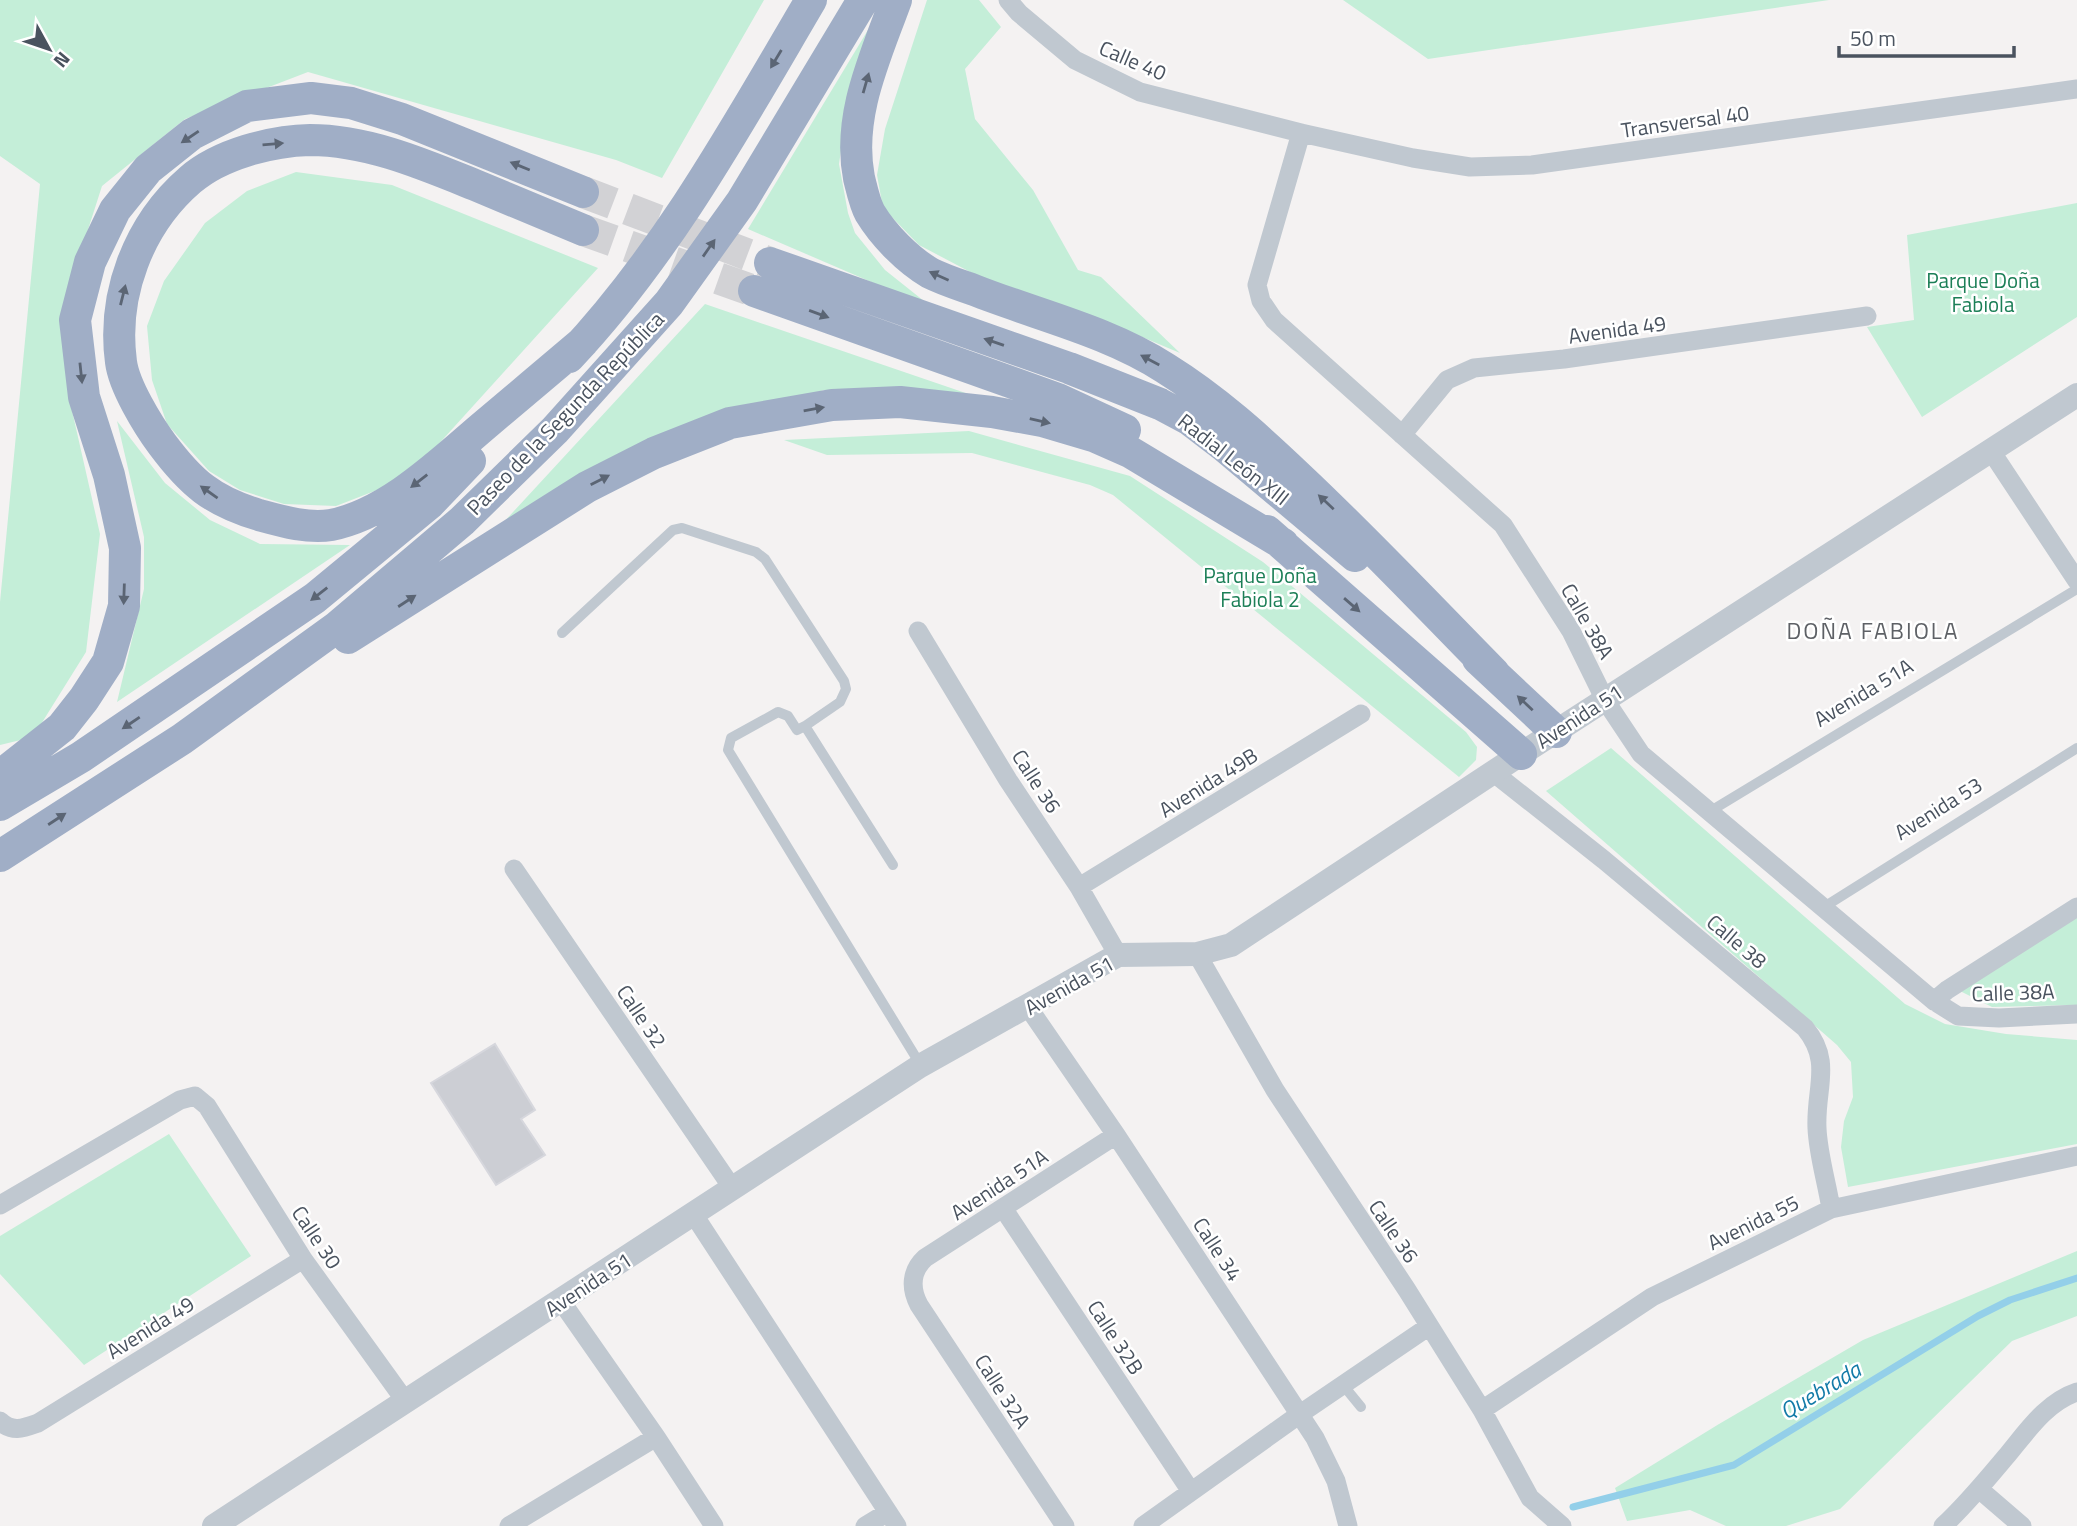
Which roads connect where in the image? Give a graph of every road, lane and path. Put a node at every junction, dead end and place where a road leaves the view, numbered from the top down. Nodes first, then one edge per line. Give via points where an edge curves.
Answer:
1 (811, 0) edge
2 (863, 0) edge
3 (896, 0) edge
4 (1008, 0) edge
5 (2077, 89) edge
6 (1301, 133) junction
7 (583, 192) tunnel mouth
8 (583, 230) tunnel mouth
9 (770, 263) tunnel mouth
10 (754, 291) tunnel mouth
11 (1867, 316) dead end
12 (583, 342) junction
13 (2077, 395) edge
14 (1402, 435) junction
15 (1991, 451) junction
16 (1283, 544) junction
17 (2077, 581) edge
18 (2077, 589) edge
19 (918, 631) dead end
20 (562, 633) dead end
21 (1494, 673) junction
22 (1605, 699) junction
23 (1361, 714) dead end
24 (805, 726) junction
25 (1556, 732) junction
26 (182, 739) junction
27 (2077, 748) edge
28 (1521, 754) junction
29 (1494, 773) junction
30 (0, 776) edge
31 (0, 805) edge
32 (1709, 812) junction
33 (0, 856) edge
34 (894, 865) dead end
35 (514, 869) dead end
36 (1079, 887) junction
37 (1824, 907) junction
38 (2077, 907) edge
39 (1197, 954) junction
40 (1118, 956) junction
41 (1934, 1002) junction
42 (1028, 1007) junction
43 (2077, 1014) edge
44 (920, 1066) junction
45 (1116, 1135) junction
46 (2077, 1156) edge
47 (733, 1189) junction
48 (0, 1205) edge
49 (1003, 1208) junction
50 (1831, 1209) junction
51 (694, 1214) junction
52 (303, 1259) junction
53 (913, 1278) joint
54 (561, 1301) junction
55 (1429, 1327) junction
56 (1343, 1385) junction
57 (2077, 1392) edge
58 (406, 1402) junction
59 (1361, 1408) dead end
60 (1482, 1410) junction
61 (1300, 1414) junction
62 (0, 1421) edge
63 (656, 1437) junction
64 (1979, 1489) junction
65 (1190, 1490) junction
66 (892, 1519) edge
67 (532, 1520) edge
68 (214, 1526) edge
69 (509, 1526) edge
70 (714, 1526) edge
71 (865, 1526) edge
72 (1065, 1526) edge
73 (1143, 1526) edge
74 (1348, 1526) edge
75 (1562, 1526) edge
76 (1943, 1526) edge
77 (2022, 1526) edge

1 -> 12 highway, Paseo de la Segunda República via 702,184
26 -> 2 highway, Paseo de la Segunda República via 337,627 462,521 555,430 669,303 742,201
21 -> 3 highway via 1338,513 1243,424 1165,367 1090,333 930,273 887,236 870,212 855,155 860,105
4 - 6 street, Calle 40 via 1075,60 1140,92
5 - 6 street, Transversal 40 via 1532,165 1470,167
6 - 14 street, Calle 38A via 1257,285 1261,301 1274,320
7 -> 30 highway via 402,119 351,103 311,98 247,106 192,134 148,169 115,209 94,251 75,320 84,397 125,548 124,606 108,662 84,698 62,727
12 -> 8 highway via 413,486 369,511 330,525 290,523 210,496 178,466 144,419 121,365 120,310 133,258 160,211 191,179 261,145 311,140 415,160
21 -> 9 highway, Radial León XIII via 1190,420 1123,388
10 -> 16 highway, Radial León XIII via 1104,419 1174,457
11 - 14 street, Avenida 49 via 1474,368 1447,380
12 -> 31 highway, Paseo de la Segunda República via 429,504 315,598 81,757
13 - 15 street, Avenida 51
14 - 22 street, Calle 38A via 1503,525 1571,631
15 - 17 street
15 - 22 street, Avenida 51
26 -> 16 highway via 587,487 654,453 730,424 832,405 900,402 992,412 1096,437 1130,452
16 -> 28 highway, Radial León XIII
18 - 32 lane, Avenida 51A
19 - 36 street, Calle 36
20 - 24 lane via 673,530 682,528 756,552 844,681 840,702
25 -> 21 highway, Radial León XIII
22 - 25 street, Avenida 51
22 - 32 street, Calle 38A via 1641,754
23 - 36 street, Avenida 49B
24 - 34 lane
24 - 44 lane via 797,730 788,716 778,712 731,738 728,750
25 - 28 street, Avenida 51
33 -> 26 highway, Paseo de la Segunda República
27 - 37 lane, Avenida 53
28 - 29 street, Avenida 51
29 - 39 street, Avenida 51 via 1231,945
29 - 50 street, Calle 38 via 1704,943 1816,1042 1822,1058 1817,1129
32 - 37 street, Calle 38A
35 - 47 street, Calle 32
36 - 40 street, Calle 36
37 - 41 street, Calle 38A
38 - 41 street
39 - 40 street, Avenida 51
39 - 55 street, Calle 36 via 1275,1090
40 - 42 street, Avenida 51
41 - 43 street, Calle 38A via 1958,1016
42 - 44 street, Avenida 51
42 - 45 street, Calle 34
44 - 47 street, Avenida 51
45 - 49 street, Avenida 51A
45 - 61 street, Calle 34
46 - 50 street, Avenida 55
47 - 51 street, Avenida 51
48 - 52 street, Calle 30 via 180,1100 195,1096 207,1106
49 - 53 street, Avenida 51A via 925,1258
49 - 65 street, Calle 32B
50 - 60 street, Avenida 55 via 1653,1297
51 - 54 street, Avenida 51
51 - 66 street
52 - 58 street, Calle 30
52 - 62 street, Avenida 49 via 38,1423 21,1430
53 - 72 street, Calle 32A via 919,1305
54 - 58 street, Avenida 51
54 - 63 street
55 - 56 street
55 - 60 street, Calle 36
56 - 59 lane
56 - 61 street
57 - 64 street via 2043,1412
58 - 68 street, Avenida 51
60 - 75 street, Calle 36 via 1530,1498
61 - 65 street
61 - 74 street, Calle 34 via 1331,1468
63 - 67 street
63 - 70 street
64 - 76 street
64 - 77 street
65 - 73 street
66 - 71 street
67 - 69 street

